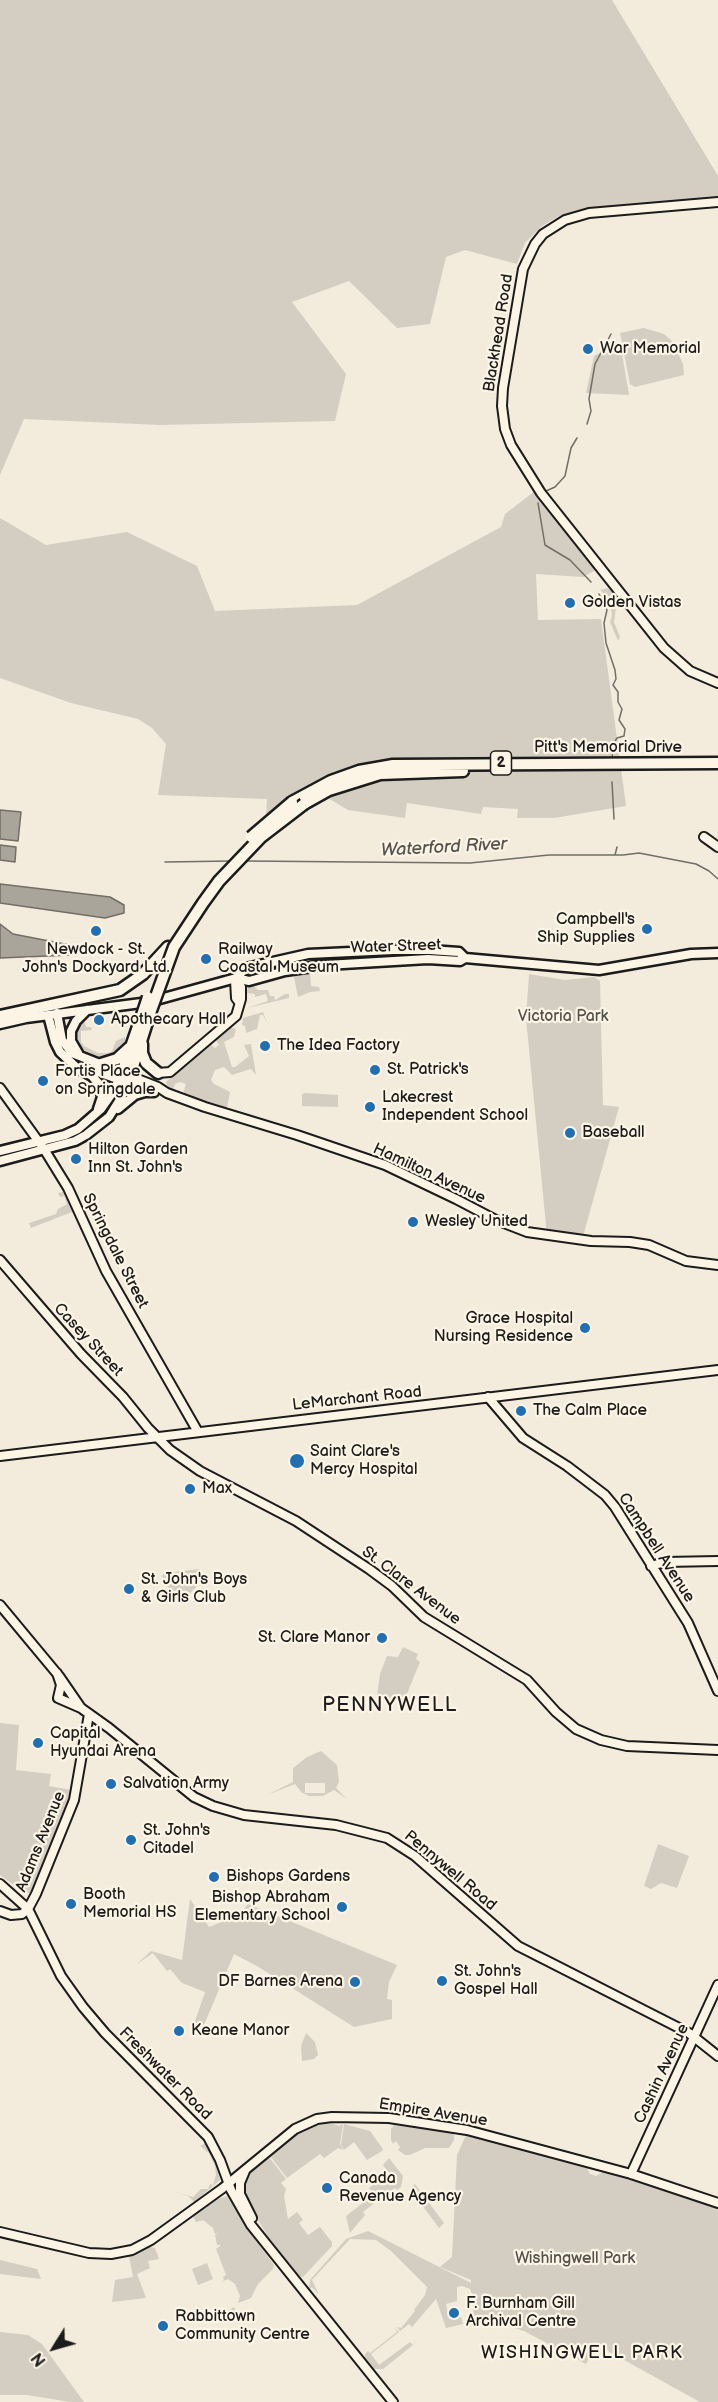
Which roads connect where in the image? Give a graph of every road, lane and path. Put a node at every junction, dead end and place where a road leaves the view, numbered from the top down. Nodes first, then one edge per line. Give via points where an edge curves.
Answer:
1 (718, 202) edge
2 (718, 683) edge
3 (718, 763) edge
4 (718, 770) edge
5 (704, 837) dead end
6 (718, 847) edge
7 (168, 947) junction
8 (718, 953) edge
9 (465, 958) junction
10 (236, 978) junction
11 (87, 1010) junction
12 (50, 1011) junction
13 (0, 1016) edge
14 (0, 1024) edge
15 (138, 1039) junction
16 (82, 1058) junction
17 (70, 1061) junction
18 (98, 1065) junction
19 (164, 1073) joint
20 (125, 1078) junction
21 (0, 1088) edge
22 (154, 1092) junction
23 (167, 1093) junction
24 (96, 1115) junction
25 (109, 1117) junction
26 (41, 1145) junction
27 (0, 1151) edge
28 (0, 1161) edge
29 (0, 1260) edge
30 (718, 1265) edge
31 (718, 1370) edge
32 (488, 1397) junction
33 (141, 1419) junction
34 (198, 1432) junction
35 (182, 1435) junction
36 (157, 1437) junction
37 (134, 1440) junction
38 (177, 1455) junction
39 (0, 1456) edge
40 (718, 1561) edge
41 (651, 1566) junction
42 (0, 1605) edge
43 (57, 1673) junction
44 (718, 1691) edge
45 (81, 1708) junction
46 (88, 1714) junction
47 (718, 1750) edge
48 (0, 1884) edge
49 (28, 1909) junction
50 (0, 1911) edge
51 (11, 1915) junction
52 (36, 1925) junction
53 (718, 1985) edge
54 (695, 2036) junction
55 (718, 2056) edge
56 (247, 2167) junction
57 (631, 2174) junction
58 (228, 2183) junction
59 (718, 2203) edge
60 (0, 2232) edge
61 (259, 2235) junction
62 (393, 2402) edge

1 - 2 street, Blackhead Road via 589,213 565,220 543,234 523,269 502,388 505,429 541,493 664,648 690,671
3 - 7 highway, Pitt's Memorial Drive / 2, bridge via 393,765 359,771 292,802 262,826 204,890
4 - 15 highway, Pitt's Memorial Drive / 2, bridge via 380,774 329,790 261,837 202,903 174,947
5 - 6 street
7 - 12 highway via 134,982 120,990
7 - 15 highway, Pitt's Memorial Drive / 2, bridge
8 - 9 main road via 599,970
9 - 10 main road, Water Street via 326,965 249,981
9 - 10 main road, Water Street via 459,952 430,950 308,954 246,968
10 - 11 main road via 149,1002
10 - 19 street via 239,1002 234,1018
11 - 12 main road
11 - 16 main road via 76,1021 70,1036
12 - 13 highway
12 - 14 main road
12 - 16 main road via 62,1040
12 - 17 main road via 57,1047
15 - 18 highway via 117,1059
15 - 19 highway via 144,1060
15 - 20 highway, Pitt's Memorial Drive / 2
16 - 18 main road
17 - 20 main road
17 - 24 main road via 99,1084 102,1099
18 - 20 main road
20 - 22 street, Hamilton Avenue
20 - 23 street, Hamilton Avenue
20 - 24 main road
20 - 25 main road via 122,1096
21 - 26 street, Springdale Street
22 - 23 street, Hamilton Avenue
22 - 25 main road via 135,1095
23 - 30 street, Hamilton Avenue via 385,1166 527,1232 649,1245 686,1261
24 - 26 main road via 73,1132
25 - 26 main road via 86,1136
26 - 27 main road
26 - 28 main road
26 - 34 street, Springdale Street via 71,1194 106,1271
29 - 33 street, Casey Street
31 - 32 street, LeMarchant Road
32 - 34 street, LeMarchant Road
32 - 41 street, Campbell Avenue via 523,1438 605,1495
33 - 36 street, Casey Street
33 - 37 street via 141,1433
34 - 35 street, LeMarchant Road
35 - 36 street, LeMarchant Road
35 - 38 street via 172,1445
36 - 37 street, LeMarchant Road
36 - 38 street, St. Clare Avenue
37 - 39 street, LeMarchant Road
38 - 47 street, St. Clare Avenue via 205,1474 296,1521 369,1569 424,1617 527,1680 556,1712 583,1733 627,1746
40 - 41 street
41 - 44 street, Campbell Avenue via 688,1623
42 - 43 street
43 - 45 street
43 - 45 street, Pennywell Road via 61,1688 58,1698
45 - 46 street, Pennywell Road
46 - 49 street, Adams Avenue via 72,1807
46 - 54 street, Pennywell Road via 131,1744 183,1790 207,1803 244,1815 336,1825 393,1841 518,1946
48 - 49 street, Freshwater Road
49 - 51 street
49 - 52 street, Freshwater Road
50 - 51 street
51 - 52 street
52 - 58 street, Freshwater Road via 76,1999 204,2133
53 - 54 street, Cashin Avenue
54 - 55 street, Pennywell Road
54 - 57 street, Cashin Avenue
56 - 57 street, Empire Avenue via 304,2124 325,2118 365,2116 460,2129
56 - 58 street, Empire Avenue
56 - 61 street via 240,2180 240,2194
57 - 59 street, Empire Avenue
58 - 60 street, Empire Avenue via 153,2238 125,2252 89,2253
58 - 61 street, Freshwater Road
61 - 62 street, Freshwater Road

